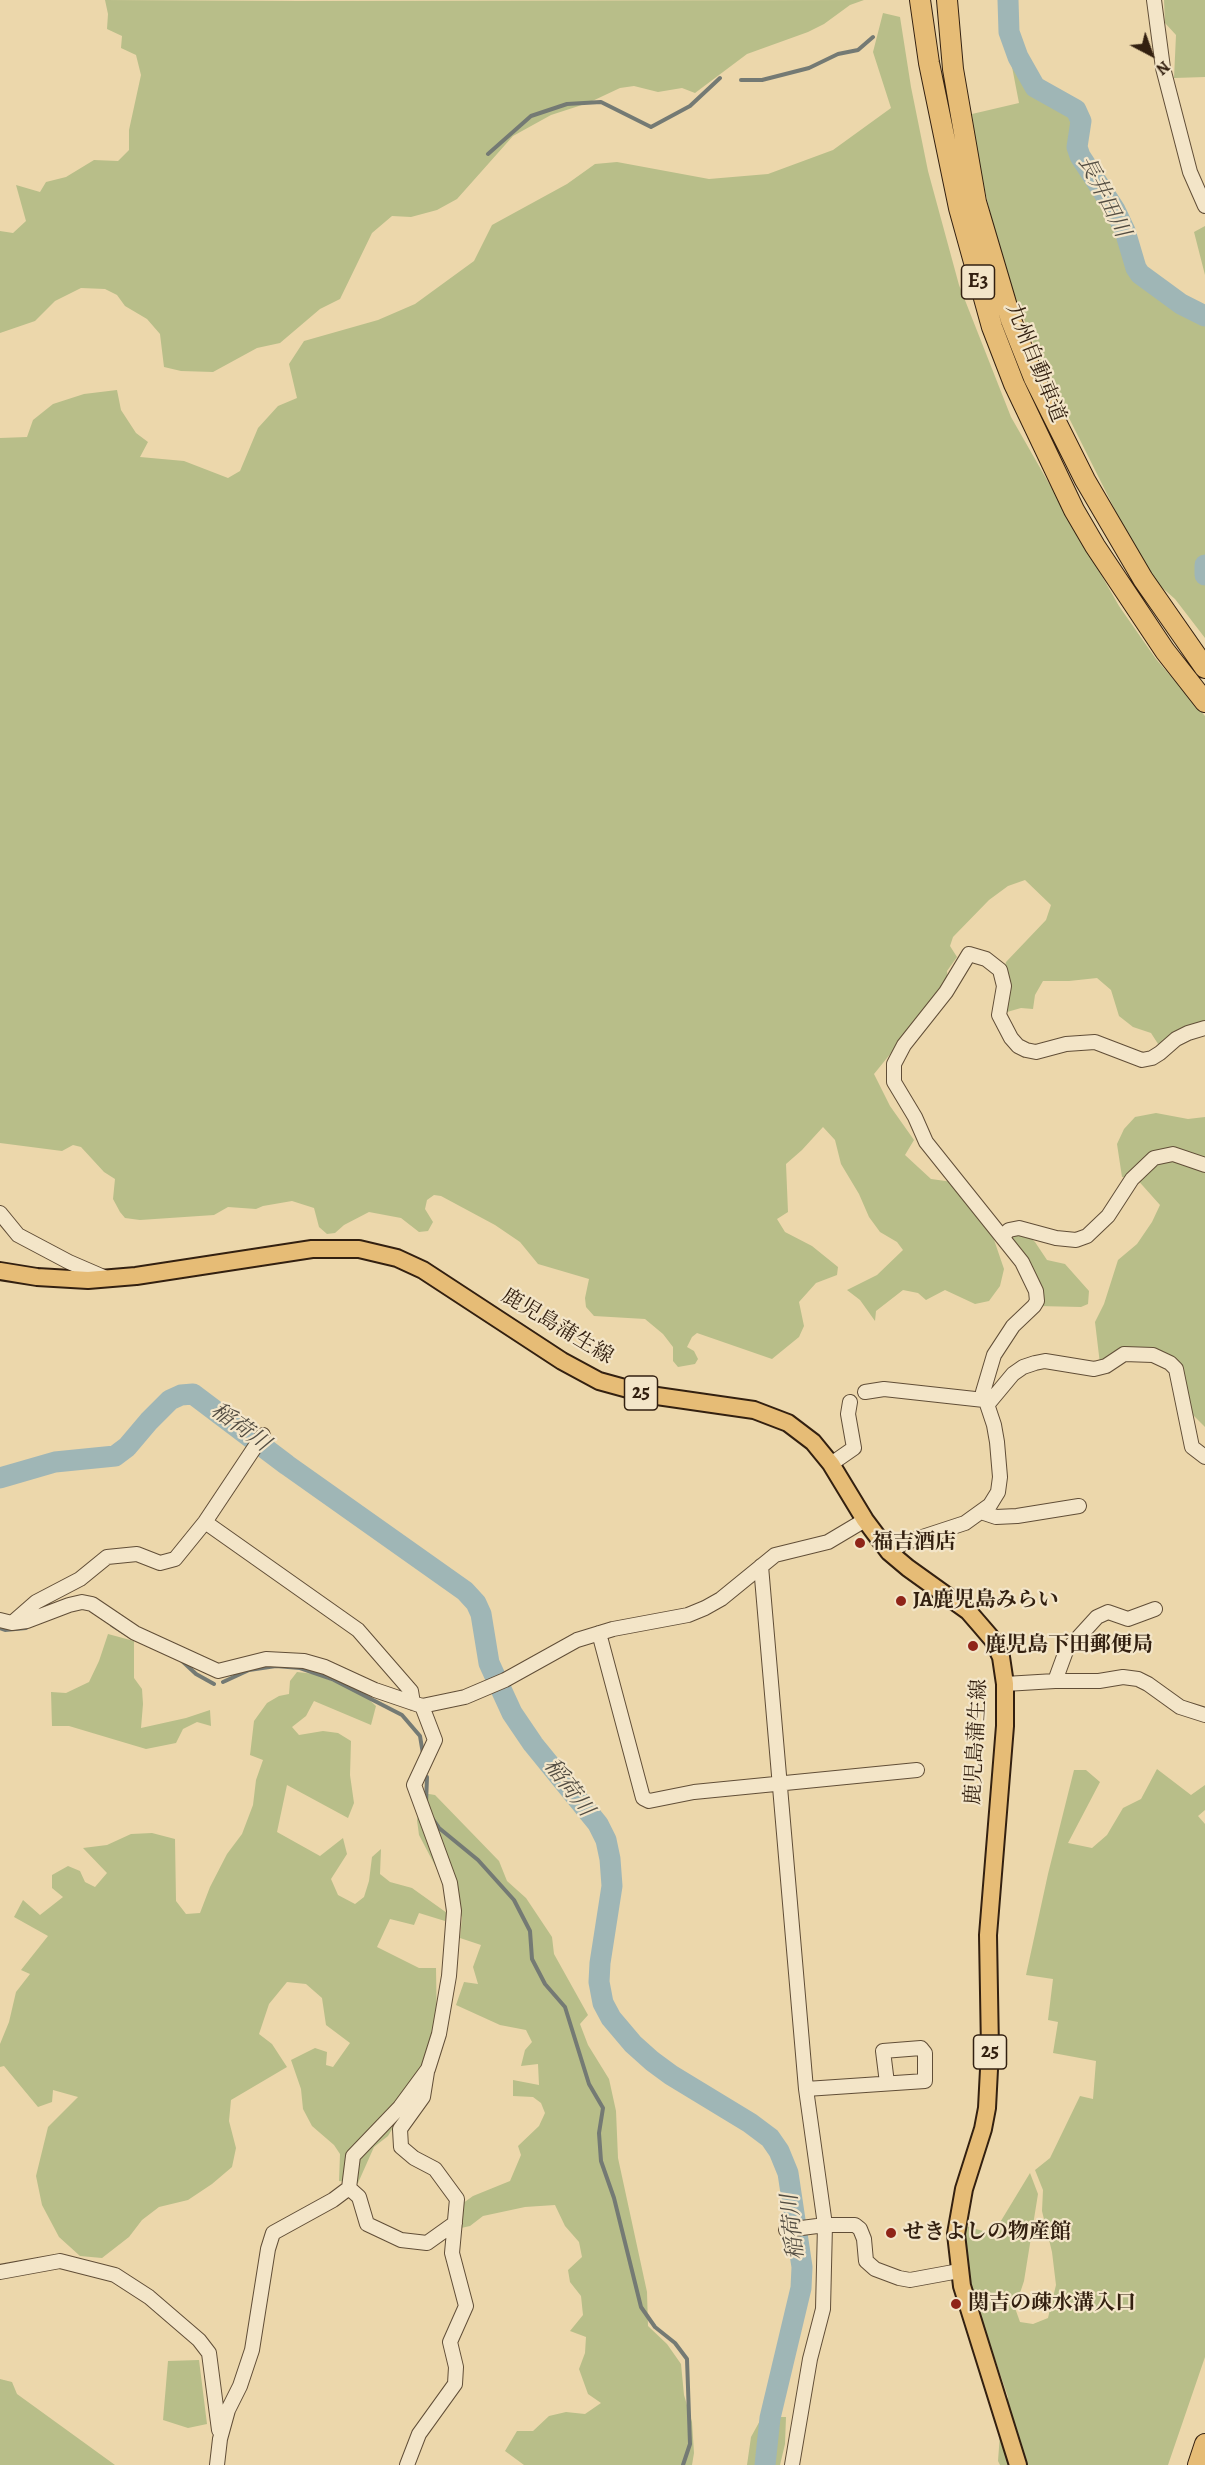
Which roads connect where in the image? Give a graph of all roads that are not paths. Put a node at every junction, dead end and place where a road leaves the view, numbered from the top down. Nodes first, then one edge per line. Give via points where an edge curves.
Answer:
1 (920, 0) edge
2 (947, 0) edge
3 (1154, 0) edge
4 (1205, 206) edge
5 (1205, 668) edge
6 (1204, 701) edge
7 (1205, 1028) edge
8 (1205, 1166) edge
9 (0, 1213) edge
10 (1002, 1237) junction
11 (0, 1271) edge
12 (108, 1279) junction
13 (865, 1392) dead end
14 (850, 1402) dead end
15 (986, 1402) junction
16 (263, 1435) dead end
17 (1205, 1457) edge
18 (831, 1464) junction
19 (1079, 1506) dead end
20 (981, 1512) junction
21 (865, 1520) junction
22 (205, 1522) junction
23 (889, 1552) junction
24 (762, 1566) junction
25 (1155, 1609) dead end
26 (6, 1622) edge
27 (598, 1633) junction
28 (1054, 1681) junction
29 (1005, 1684) junction
30 (417, 1705) junction
31 (1205, 1715) edge
32 (916, 1770) dead end
33 (782, 1784) junction
34 (428, 2067) junction
35 (886, 2083) dead end
36 (806, 2089) junction
37 (349, 2188) junction
38 (455, 2223) junction
39 (825, 2225) junction
40 (786, 2230) dead end
41 (959, 2271) junction
42 (0, 2272) edge
43 (220, 2439) junction
44 (1205, 2444) edge
45 (218, 2465) edge
46 (407, 2465) edge
47 (792, 2465) edge
48 (1018, 2465) edge
49 (1198, 2465) edge

1 - 6 highway, 九州自動車道 / E3 via 959,208 992,327 1014,384 1095,546 1165,651
2 - 5 highway, 九州自動車道 / E3 via 953,69 976,202 1011,320 1034,378 1085,480 1143,579
3 - 4 street via 1163,68 1190,172
7 - 10 street via 1188,1033 1152,1058 1142,1060 1095,1042 1036,1052 1026,1050 1011,1038 999,1015 1004,986 1000,970 986,959 969,954 946,992 904,1045 894,1064 894,1082 926,1142
8 - 10 street via 1173,1154 1154,1158 1132,1179 1108,1216 1076,1240 1019,1228
9 - 12 street via 18,1235
10 - 15 street via 1022,1262 1037,1301 1013,1326 994,1355 983,1392
11 - 12 main road, 鹿児島蒲生線 / 25 via 37,1277
12 - 18 main road, 鹿児島蒲生線 / 25 via 312,1249 359,1249 397,1258 430,1274 599,1381 650,1395 771,1415 813,1442
13 - 15 street via 884,1389
14 - 18 street via 848,1414 854,1448
15 - 17 street via 1013,1374 1035,1363 1045,1361 1094,1369 1124,1354 1153,1355 1176,1369 1192,1447
15 - 20 street via 994,1425 1000,1477 998,1492
16 - 22 street
18 - 21 main road, 鹿児島蒲生線 / 25
19 - 20 street via 1017,1516 996,1517
20 - 23 street via 965,1523 904,1543
21 - 23 main road, 鹿児島蒲生線 / 25
21 - 24 street via 828,1542 775,1555
22 - 26 street via 171,1561 160,1563 137,1554 107,1557 80,1580
22 - 30 street via 358,1630 411,1691
23 - 29 main road, 鹿児島蒲生線 / 25 via 968,1611 993,1640 1001,1657
24 - 27 street via 721,1599 688,1615
24 - 33 street
25 - 28 street via 1128,1619 1108,1612 1097,1617 1066,1651
26 - 30 street via 27,1621 82,1602 92,1604 135,1633 218,1671 266,1659 304,1661
27 - 30 street via 465,1697
27 - 33 street via 643,1798 649,1801 685,1793
28 - 29 street
28 - 31 street via 1138,1679 1180,1707
29 - 41 main road, 鹿児島蒲生線 / 25 via 988,1935 987,2108 959,2213
30 - 34 street via 435,1740 414,1785 450,1883 454,1911 440,2034
32 - 33 street
33 - 36 street
34 - 37 street via 400,2107 353,2156
34 - 38 street via 423,2097 400,2129 401,2147 435,2169 458,2199
35 - 36 street
36 - 39 street
37 - 38 street via 359,2197 367,2224 401,2240 427,2243
37 - 43 street via 273,2233 252,2350
38 - 46 street via 453,2253 466,2306 450,2342 456,2367 455,2384 419,2434
39 - 40 street
39 - 41 street via 855,2225 864,2239 866,2261 874,2269 899,2278 910,2280
39 - 47 street via 823,2309 810,2359
41 - 48 main road, 鹿児島蒲生線 / 25
42 - 43 street via 60,2261 115,2274 149,2296 209,2353
43 - 45 street
44 - 49 highway

